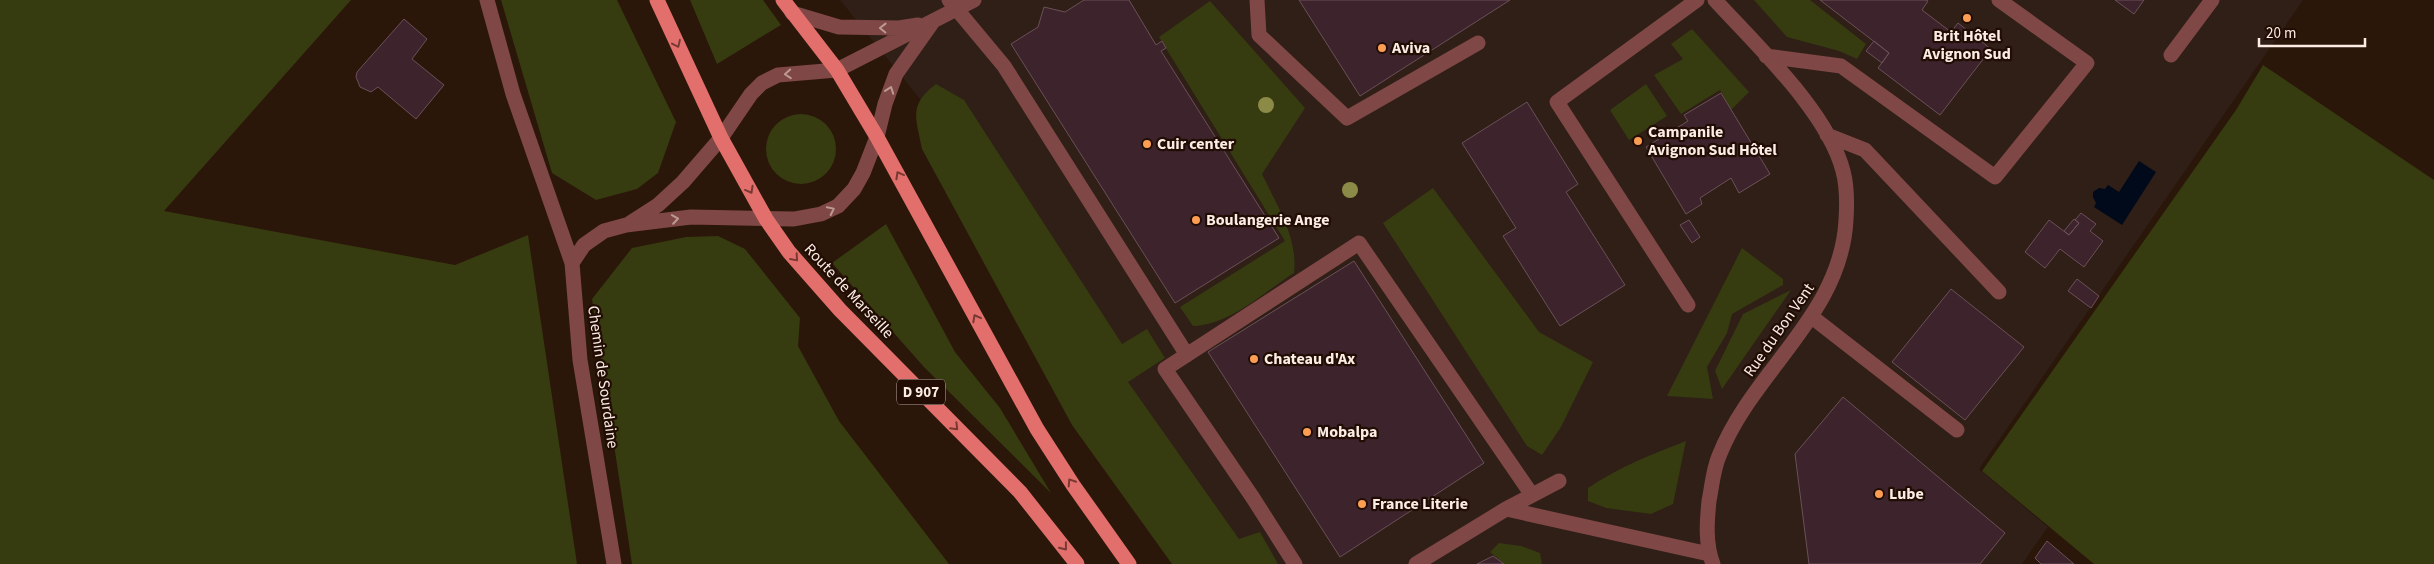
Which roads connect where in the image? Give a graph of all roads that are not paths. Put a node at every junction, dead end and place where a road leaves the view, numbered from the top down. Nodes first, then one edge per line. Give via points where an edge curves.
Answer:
1 (486, 0) edge
2 (657, 0) edge
3 (783, 0) edge
4 (974, 0) edge
5 (1257, 0) edge
6 (1697, 0) edge
7 (1715, 0) edge
8 (1999, 0) edge
9 (2212, 0) edge
10 (952, 5) edge
11 (792, 13) junction
12 (932, 23) junction
13 (1478, 43) dead end
14 (2171, 55) dead end
15 (1766, 56) junction
16 (837, 70) junction
17 (1827, 136) junction
18 (877, 137) junction
19 (721, 138) junction
20 (766, 219) junction
21 (626, 225) junction
22 (572, 263) junction
23 (1999, 292) dead end
24 (1688, 305) dead end
25 (1812, 317) junction
26 (1187, 355) junction
27 (1957, 430) dead end
28 (1559, 481) dead end
29 (1532, 495) junction
30 (1506, 509) junction
31 (1711, 559) edge
32 (614, 564) edge
33 (1077, 564) edge
34 (1130, 564) edge
35 (1295, 564) edge
36 (1416, 564) edge

1 - 22 street, Chemin de Sourdaine via 513,94
2 -> 19 main road, Route de Marseille / D 907
3 - 11 main road
4 - 10 street
5 - 13 street via 1259,35 1347,118
6 - 24 street via 1557,102
7 - 15 street, Rue du Bon Vent
8 - 15 street via 2086,63 1995,177 1841,66
9 - 14 street
10 - 12 street
10 - 26 street via 1004,66
12 -> 11 street via 900,28 839,27
11 - 16 main road
12 - 16 street
18 -> 12 street via 896,74
15 - 17 street, Rue du Bon Vent via 1808,104
16 - 18 main road
16 -> 19 street via 778,75 762,83 746,99
17 - 23 street via 1866,150
17 - 25 street, Rue du Bon Vent via 1843,171 1847,208 1845,241 1831,284
20 -> 18 street via 794,219 821,214 838,206 854,189
34 -> 18 main road via 1072,485 1037,429
19 -> 20 main road, Route de Marseille / D 907
19 - 21 street via 684,182 658,205
21 -> 20 street via 691,216
20 -> 33 main road, Route de Marseille / D 907 via 789,252 840,310 1020,492
21 - 22 street via 604,231 584,245
22 - 32 street, Chemin de Sourdaine via 580,360
25 - 27 street
25 - 31 street, Rue du Bon Vent via 1746,407 1718,457 1707,520
26 - 29 street via 1359,243
26 - 35 street via 1165,369
28 - 29 street
29 - 30 street
30 - 31 street
30 - 36 street

